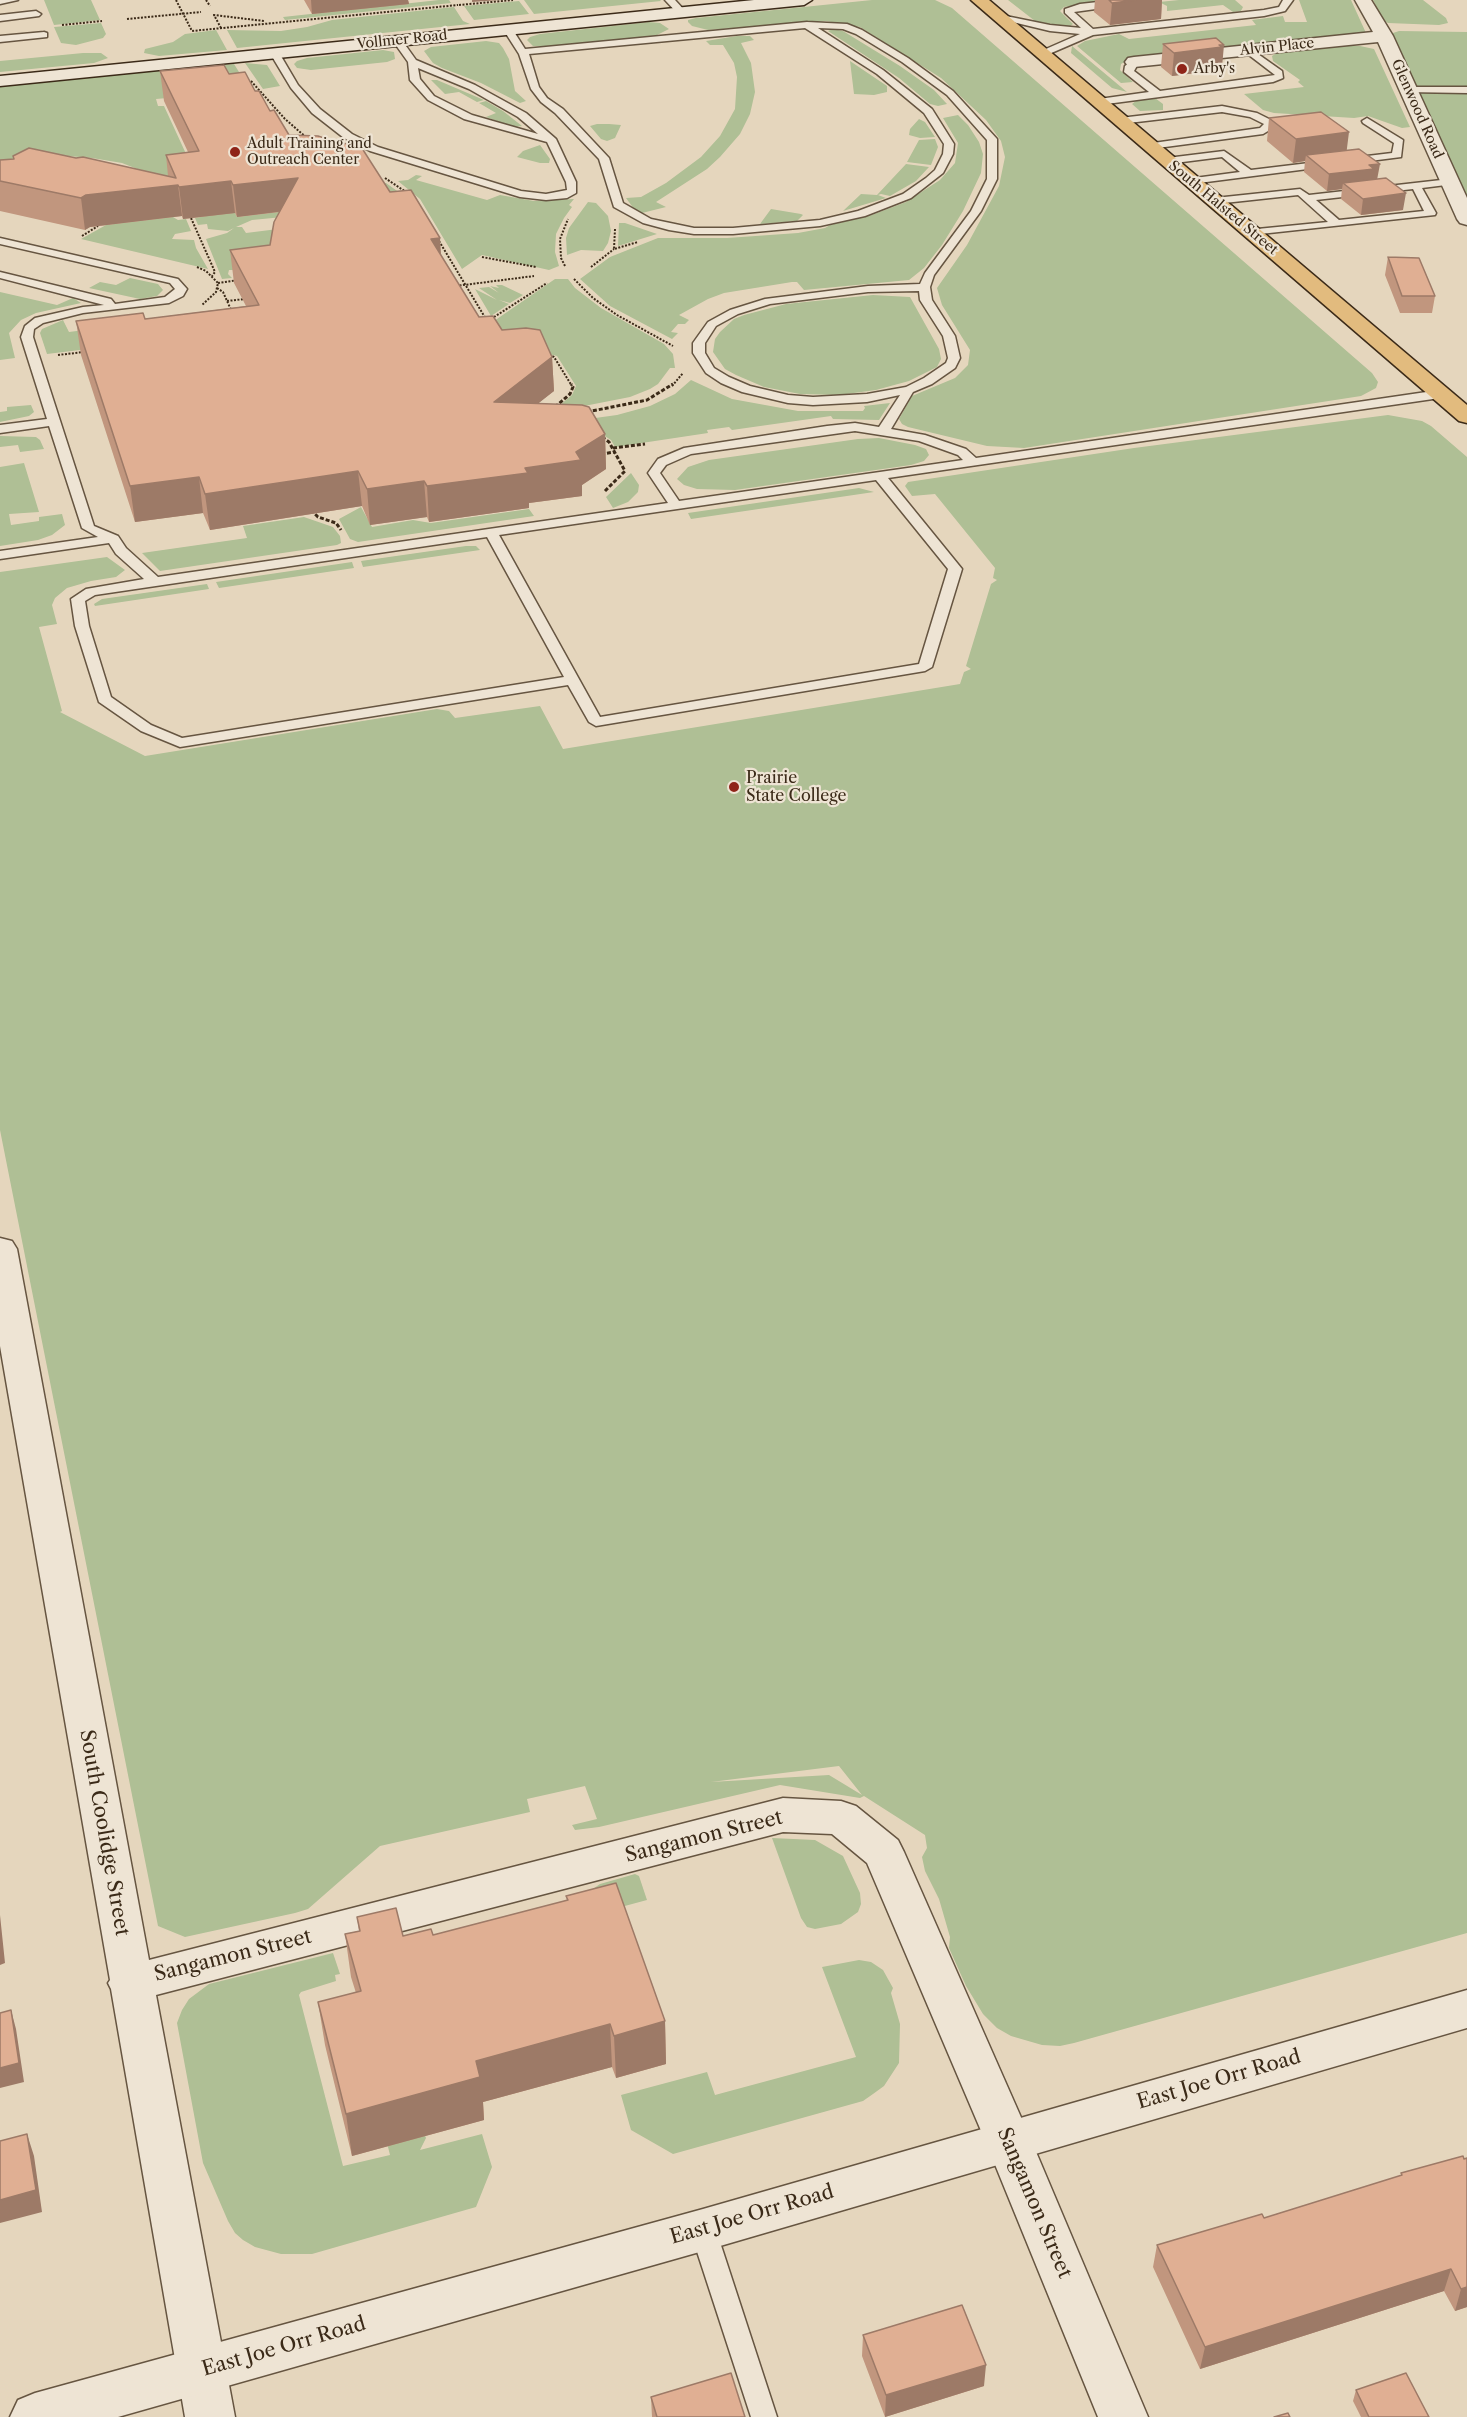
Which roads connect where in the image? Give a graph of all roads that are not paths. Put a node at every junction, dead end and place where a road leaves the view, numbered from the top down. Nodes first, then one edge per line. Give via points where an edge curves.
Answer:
1 (13, 0) edge
2 (804, 0) edge
3 (979, 0) edge
4 (1139, 0) edge
5 (1288, 0) edge
6 (1363, 0) edge
7 (0, 1) edge
8 (762, 2) edge
9 (1254, 7) dead end
10 (1264, 13) junction
11 (36, 14) dead end
12 (0, 18) edge
13 (1000, 18) junction
14 (677, 19) edge
15 (807, 25) junction
16 (508, 29) junction
17 (1091, 32) junction
18 (44, 35) dead end
19 (1384, 36) junction
20 (0, 39) edge
21 (398, 40) junction
22 (1248, 50) junction
23 (523, 52) junction
24 (275, 53) junction
25 (1042, 54) junction
26 (412, 62) junction
27 (1134, 62) joint
28 (0, 81) edge
29 (1409, 90) junction
30 (1467, 90) edge
31 (1156, 93) junction
32 (1099, 102) junction
33 (1120, 121) junction
34 (1367, 121) dead end
35 (552, 141) junction
36 (1150, 146) junction
37 (1167, 161) junction
38 (1249, 174) junction
39 (1191, 181) junction
40 (1450, 182) junction
41 (1416, 186) junction
42 (1307, 198) junction
43 (1215, 201) junction
44 (1465, 209) edge
45 (1337, 224) junction
46 (1251, 232) junction
47 (0, 242) edge
48 (0, 275) edge
49 (924, 287) junction
50 (113, 308) junction
51 (909, 390) junction
52 (1440, 394) junction
53 (1467, 416) edge
54 (55, 422) junction
55 (0, 429) edge
56 (884, 430) junction
57 (974, 463) junction
58 (880, 477) junction
59 (677, 507) junction
60 (492, 534) junction
61 (113, 539) junction
62 (0, 555) edge
63 (155, 582) junction
64 (572, 680) junction
65 (0, 1249) edge
66 (4, 1294) edge
67 (130, 1983) junction
68 (1467, 2009) edge
69 (1008, 2140) junction
70 (703, 2230) junction
71 (201, 2370) junction
72 (35, 2417) edge
73 (210, 2417) edge
74 (764, 2417) edge
75 (1123, 2417) edge

1 - 7 lane
2 - 8 street, Vollmer Road
3 - 13 main road, South Halsted Street
4 - 17 lane via 1068,11
5 - 10 lane via 1282,9
6 - 19 street, Glenwood Road
8 - 14 street, Vollmer Road
9 - 10 lane
10 - 17 lane
11 - 12 lane
13 - 17 lane
13 - 25 main road, South Halsted Street
14 - 15 lane
14 - 16 street, Vollmer Road
14 - 23 lane
15 - 23 lane via 880,72 928,111 949,144 948,154 939,171 908,196 861,214 769,229 694,231 647,221 624,210 618,205 604,158 534,87
15 - 49 lane via 844,26 859,32 950,93 992,139 992,179 976,211
16 - 21 street, Vollmer Road
16 - 23 lane
17 - 25 lane
18 - 20 lane
19 - 22 street, Alvin Place
19 - 29 street, Glenwood Road
21 - 24 street, Vollmer Road
21 - 26 lane
22 - 27 street, Alvin Place
22 - 31 lane via 1280,76
24 - 28 street, Vollmer Road
24 - 35 lane via 294,86 316,111 348,136 374,149 448,173 520,194 567,195 572,191 571,182
25 - 32 main road, South Halsted Street
26 - 35 lane via 500,102
26 - 35 lane via 415,80 431,98 468,117
27 - 31 lane via 1129,72
29 - 30 lane
29 - 40 street, Glenwood Road
31 - 32 lane
32 - 33 main road, South Halsted Street
33 - 36 main road, South Halsted Street
33 - 36 lane via 1222,109 1269,123 1263,131
34 - 38 lane via 1400,142 1396,155
36 - 37 main road, South Halsted Street
37 - 38 lane via 1224,154
37 - 39 main road, South Halsted Street
38 - 39 lane
39 - 43 main road, South Halsted Street
40 - 41 lane
40 - 44 street, Glenwood Road
41 - 42 lane
41 - 45 lane via 1431,213
42 - 43 lane via 1300,192
42 - 45 lane
43 - 46 main road, South Halsted Street
45 - 46 lane
46 - 52 main road, South Halsted Street
47 - 50 lane via 174,281 181,289 169,300
48 - 50 lane via 107,301
49 - 51 lane via 926,300 949,336 954,358 942,373
49 - 51 lane via 769,301 712,324 699,343 699,353 710,370 725,380 768,395 840,401
50 - 54 lane via 58,314 29,328 27,337
51 - 56 lane
52 - 53 main road, South Halsted Street
52 - 57 lane
54 - 55 lane
54 - 61 lane via 88,528
56 - 57 lane via 945,444
56 - 59 lane via 827,430 688,451 662,462 654,473
57 - 58 lane
58 - 59 lane
58 - 64 lane via 955,569 925,666 596,722
59 - 60 lane
60 - 63 lane
60 - 64 lane
61 - 62 lane
61 - 63 lane
63 - 64 lane via 91,592 78,599 78,609 104,699 146,728 180,743
65 - 66 street, South Coolidge Street
66 - 67 street, South Coolidge Street
67 - 69 street, Sangamon Street via 783,1815 842,1818 883,1852
67 - 71 street, South Coolidge Street
68 - 69 street, East Joe Orr Road
69 - 70 street, East Joe Orr Road
69 - 75 street, Sangamon Street
70 - 71 street, East Joe Orr Road
70 - 74 lane
71 - 72 street, East Joe Orr Road
71 - 73 street, South Coolidge Street

